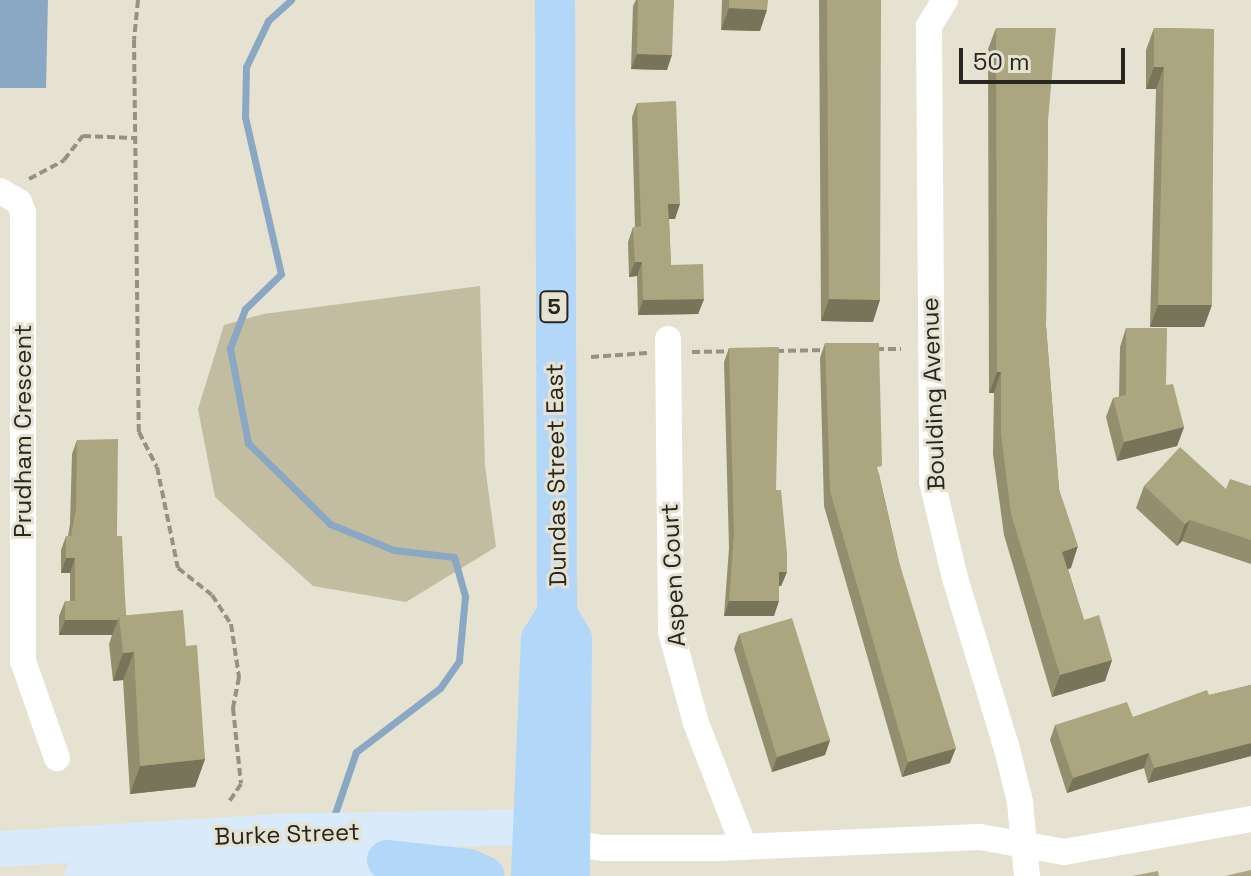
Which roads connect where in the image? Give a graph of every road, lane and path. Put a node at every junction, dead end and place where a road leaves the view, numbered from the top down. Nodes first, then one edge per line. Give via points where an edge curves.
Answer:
1 (138, 0) edge
2 (555, 0) edge
3 (945, 0) edge
4 (134, 138) junction
5 (28, 180) dead end
6 (0, 191) edge
7 (667, 346) junction
8 (870, 349) edge
9 (901, 349) dead end
10 (839, 350) edge
11 (745, 351) edge
12 (761, 351) edge
13 (591, 357) dead end
14 (12, 660) edge
15 (57, 758) dead end
16 (228, 803) dead end
17 (1251, 819) edge
18 (1024, 845) junction
19 (276, 846) junction
20 (386, 846) junction
21 (744, 847) junction
22 (0, 849) edge
23 (556, 851) edge
24 (82, 876) edge
25 (485, 876) edge
26 (1027, 876) edge

1 - 4 path
2 - 23 main road, Dundas Street East / 5 via 557,613 541,639
3 - 18 street, Boulding Avenue via 929,26 932,482 1007,749
4 - 5 path via 83,136 64,160
4 - 16 path via 139,432 157,467 178,568 212,595 231,624 239,677 233,708 241,784
6 - 14 street, Prudham Crescent via 19,202 23,213
7 - 11 path
7 - 13 path
7 - 21 street, Aspen Court via 671,632 696,723
8 - 9 path
10 - 12 path
14 - 15 street, Prudham Crescent
17 - 18 street via 1064,852
18 - 21 street via 980,837
18 - 26 street, Boulding Avenue
19 - 20 street, Burke Street
19 - 22 street, Burke Street
19 - 24 street, Burke Street
20 - 23 street, Burke Street
20 - 25 main road
21 - 23 street

